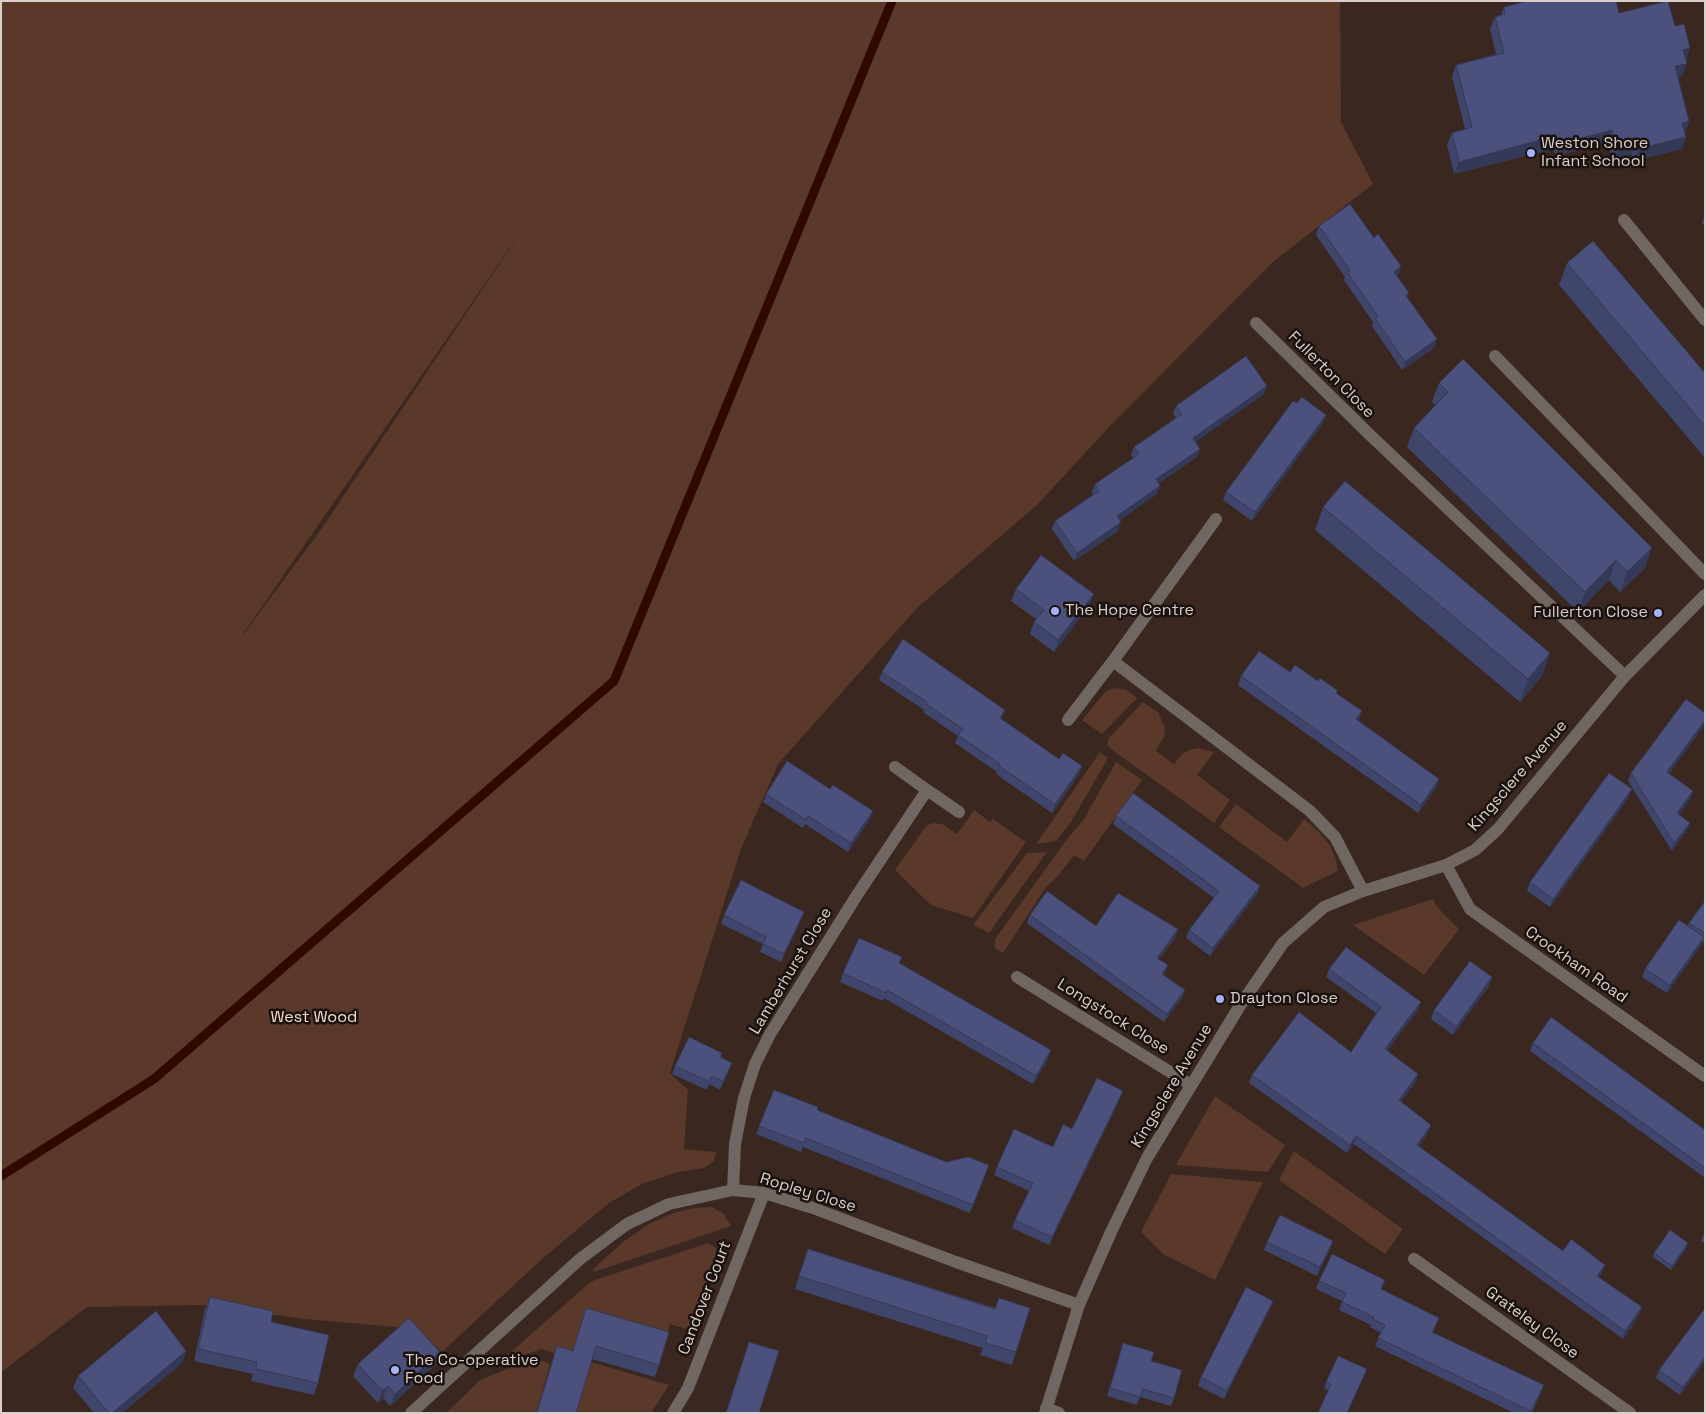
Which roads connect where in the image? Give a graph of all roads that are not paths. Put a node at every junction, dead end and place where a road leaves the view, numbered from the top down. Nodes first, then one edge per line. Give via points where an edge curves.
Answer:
1 (1624, 220) dead end
2 (1705, 320) edge
3 (1256, 323) dead end
4 (1495, 356) dead end
5 (1216, 519) dead end
6 (1705, 574) edge
7 (1705, 594) edge
8 (1113, 661) junction
9 (1625, 676) junction
10 (1068, 720) dead end
11 (895, 767) dead end
12 (927, 790) junction
13 (960, 812) dead end
14 (1446, 865) junction
15 (1363, 891) junction
16 (1017, 977) dead end
17 (1703, 1072) edge
18 (1191, 1085) junction
19 (733, 1190) junction
20 (764, 1193) junction
21 (1414, 1259) dead end
22 (1079, 1305) junction
23 (1045, 1411) edge
24 (411, 1413) edge
25 (673, 1413) edge
26 (1059, 1413) edge
27 (1630, 1413) edge

1 - 2 street
3 - 9 street, Fullerton Close
4 - 6 street
5 - 8 street
7 - 9 street, Kingsclere Avenue
8 - 10 street
8 - 15 street via 1310,811 1335,837
9 - 14 street, Kingsclere Avenue via 1498,829 1475,850
11 - 12 street
12 - 13 street
12 - 19 street, Lamberhurst Close via 857,894 770,1034 755,1064 735,1144
14 - 15 street, Kingsclere Avenue
14 - 17 street, Crookham Road via 1470,909
15 - 18 street, Kingsclere Avenue via 1324,907 1283,943 1240,1004
16 - 18 street, Longstock Close
18 - 22 street, Kingsclere Avenue via 1147,1158
19 - 20 street, Ropley Close
19 - 24 street, Ropley Close via 669,1204 627,1224 580,1259
20 - 22 street, Ropley Close
20 - 25 street, Candover Court via 688,1388
21 - 27 street, Grateley Close
22 - 23 street, Kingsclere Avenue
23 - 26 street

